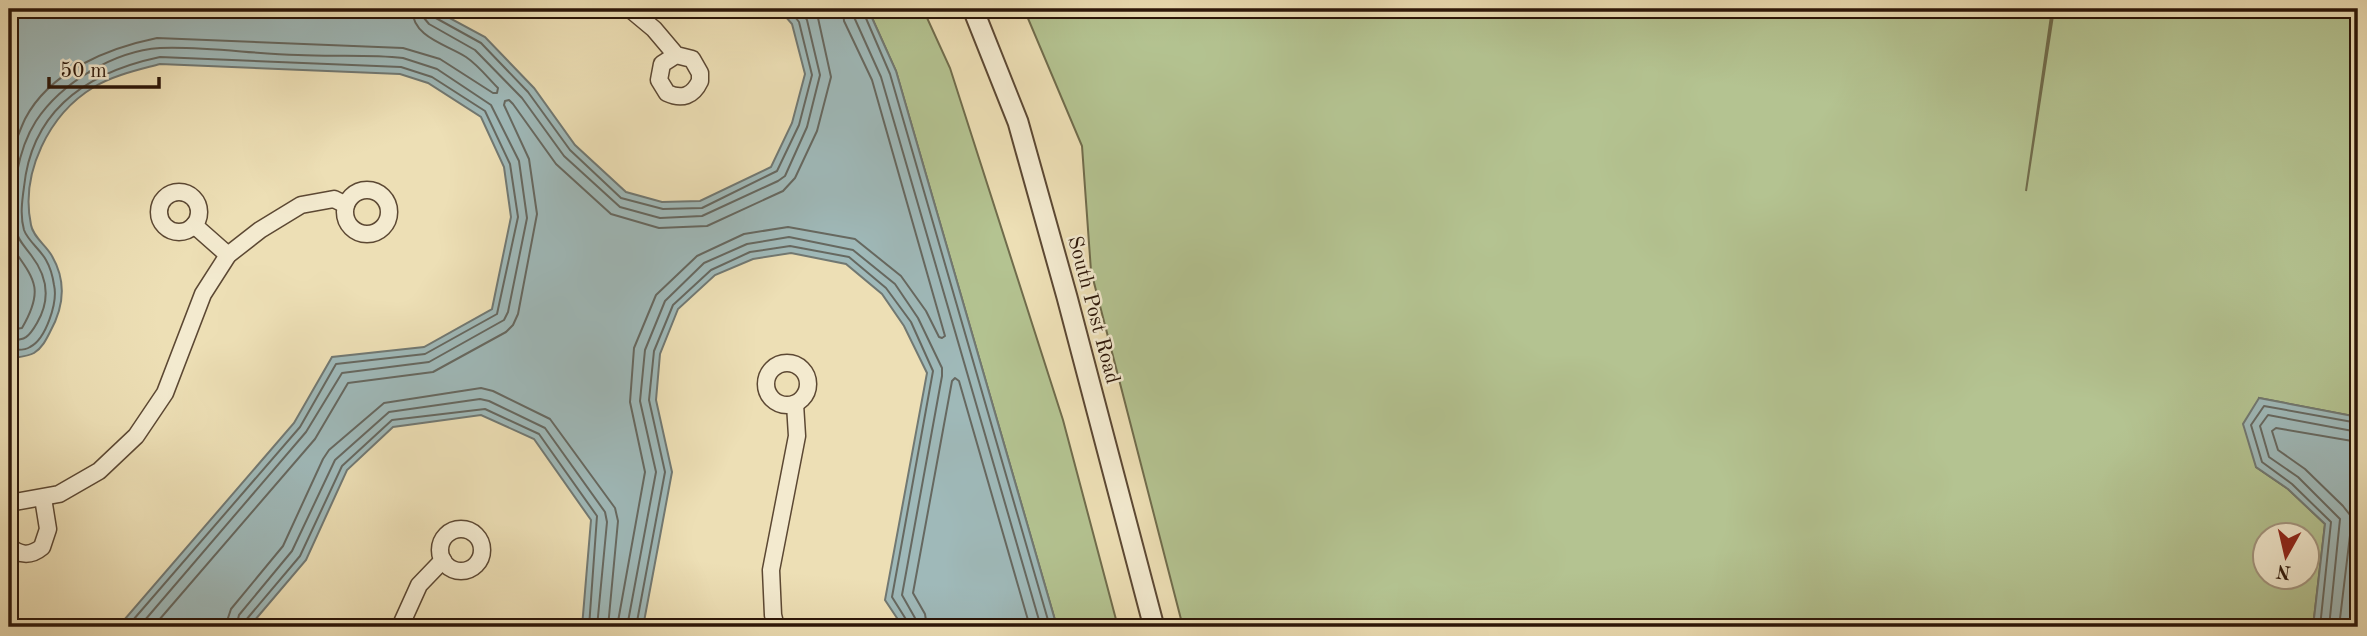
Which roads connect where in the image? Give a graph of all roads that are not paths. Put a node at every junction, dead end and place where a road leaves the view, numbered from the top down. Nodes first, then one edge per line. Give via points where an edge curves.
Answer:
1 (630, 9) edge
2 (973, 9) edge
3 (676, 55) dead end
4 (346, 205) dead end
5 (194, 225) dead end
6 (228, 256) junction
7 (795, 404) dead end
8 (43, 498) junction
9 (9, 503) edge
10 (9, 546) edge
11 (443, 559) dead end
12 (400, 627) edge
13 (776, 627) edge
14 (1154, 627) edge

1 - 3 street
2 - 14 street, South Post Road via 1018,122
4 - 6 street via 334,199 301,205
5 - 6 street
6 - 8 street via 203,294 165,393 136,436 99,471
7 - 13 street via 797,436 771,570
8 - 9 street
8 - 10 street via 48,529 42,547 27,554
11 - 12 street via 419,585

